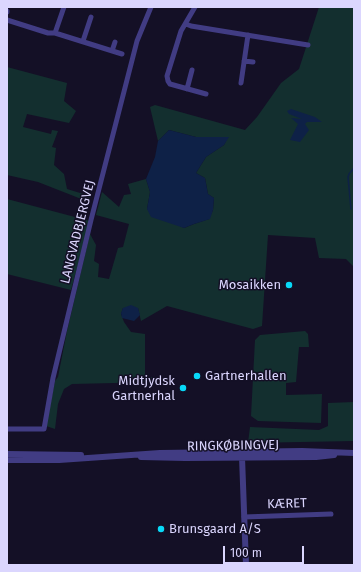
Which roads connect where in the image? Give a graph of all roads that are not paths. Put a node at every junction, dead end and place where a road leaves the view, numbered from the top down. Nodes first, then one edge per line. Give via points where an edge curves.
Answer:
1 (64, 7) edge
2 (195, 7) edge
3 (149, 8) edge
4 (91, 17) dead end
5 (7, 20) edge
6 (186, 24) junction
7 (56, 33) junction
8 (248, 35) junction
9 (83, 42) junction
10 (115, 42) dead end
11 (308, 45) dead end
12 (112, 50) junction
13 (122, 54) dead end
14 (244, 61) junction
15 (253, 62) dead end
16 (192, 70) dead end
17 (241, 83) dead end
18 (187, 89) junction
19 (206, 94) dead end
20 (7, 429) edge
21 (345, 453) junction
22 (354, 453) edge
23 (7, 454) edge
24 (103, 456) junction
25 (122, 456) junction
26 (242, 457) junction
27 (7, 460) edge
28 (331, 514) dead end
29 (244, 517) junction
30 (246, 565) edge

1 - 7 street
2 - 6 street
3 - 20 street, LANGVADBJERGVEJ via 137,41 91,220 53,378 44,429
4 - 9 street
5 - 7 street via 48,33
6 - 8 street
6 - 18 street via 178,39 168,81
7 - 9 street
8 - 11 street
8 - 14 street
9 - 12 street
10 - 12 street
12 - 13 street
14 - 15 street
14 - 17 street
16 - 18 street
18 - 19 street
21 - 22 street, RINGKØBINGVEJ
21 - 25 street, RINGKØBINGVEJ via 201,452
21 - 26 street, RINGKØBINGVEJ
23 - 24 street, RINGKØBINGVEJ
24 - 25 street, RINGKØBINGVEJ
24 - 27 street, RINGKØBINGVEJ via 59,460
25 - 26 street, RINGKØBINGVEJ
26 - 29 street
28 - 29 street, KÆRET
29 - 30 street

